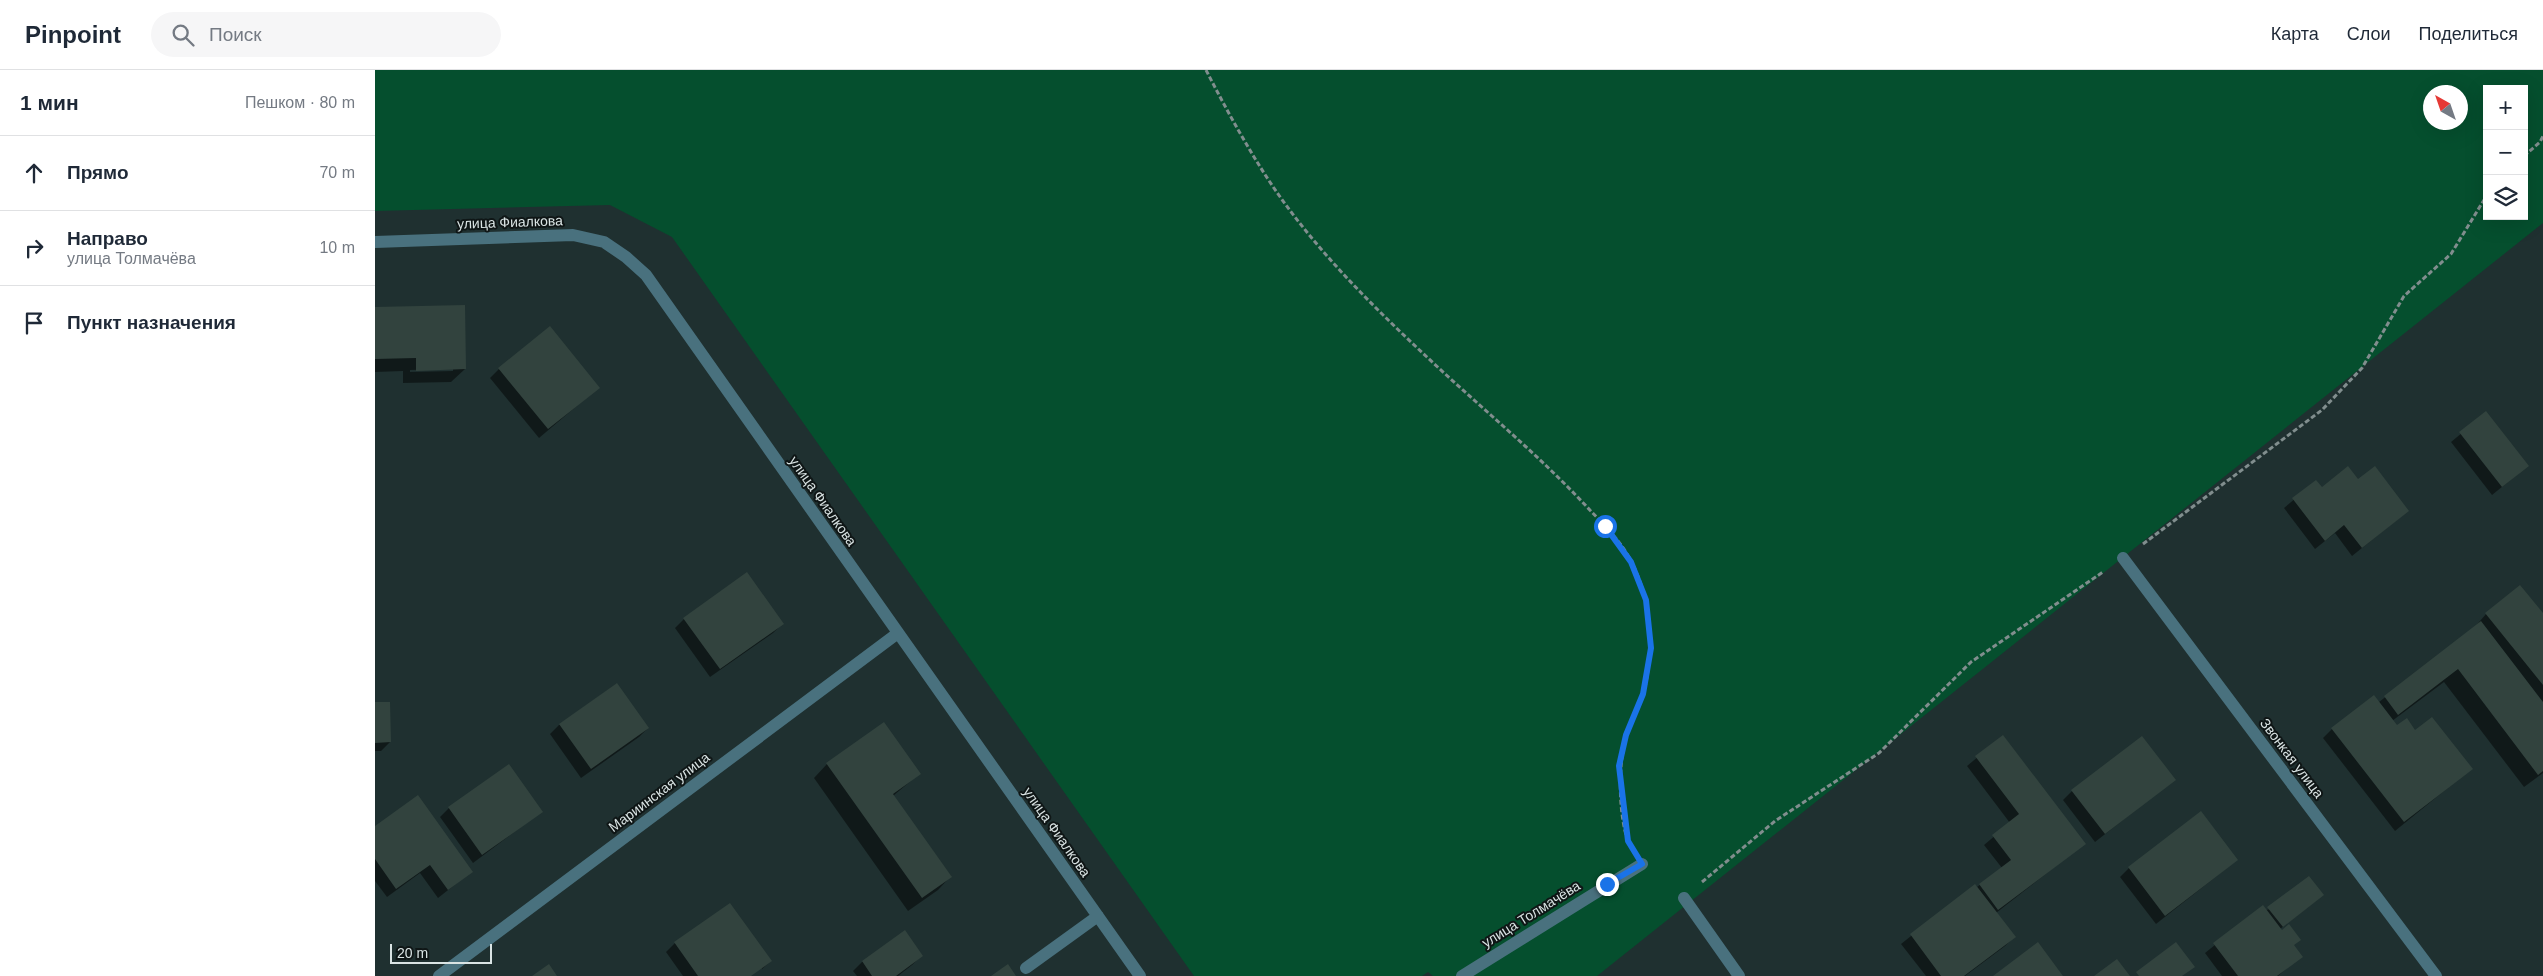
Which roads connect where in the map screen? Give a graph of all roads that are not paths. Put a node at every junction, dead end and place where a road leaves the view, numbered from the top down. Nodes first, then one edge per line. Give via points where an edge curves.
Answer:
1 (375, 242) edge
2 (2123, 558) dead end
3 (898, 633) junction
4 (1642, 864) road end
5 (1684, 898) dead end
6 (1098, 916) junction
7 (1026, 968) dead end
8 (439, 976) edge
9 (1140, 976) edge
10 (1462, 976) edge
11 (1739, 976) edge
12 (2436, 976) edge

1 - 3 street, улица Фиалкова via 573,235 604,242 626,257 646,275
2 - 12 street, Звонкая улица
3 - 6 street, улица Фиалкова
3 - 8 street, Мариинская улица
4 - 10 street, улица Толмачёва
5 - 11 street
6 - 7 street
6 - 9 street, улица Фиалкова

